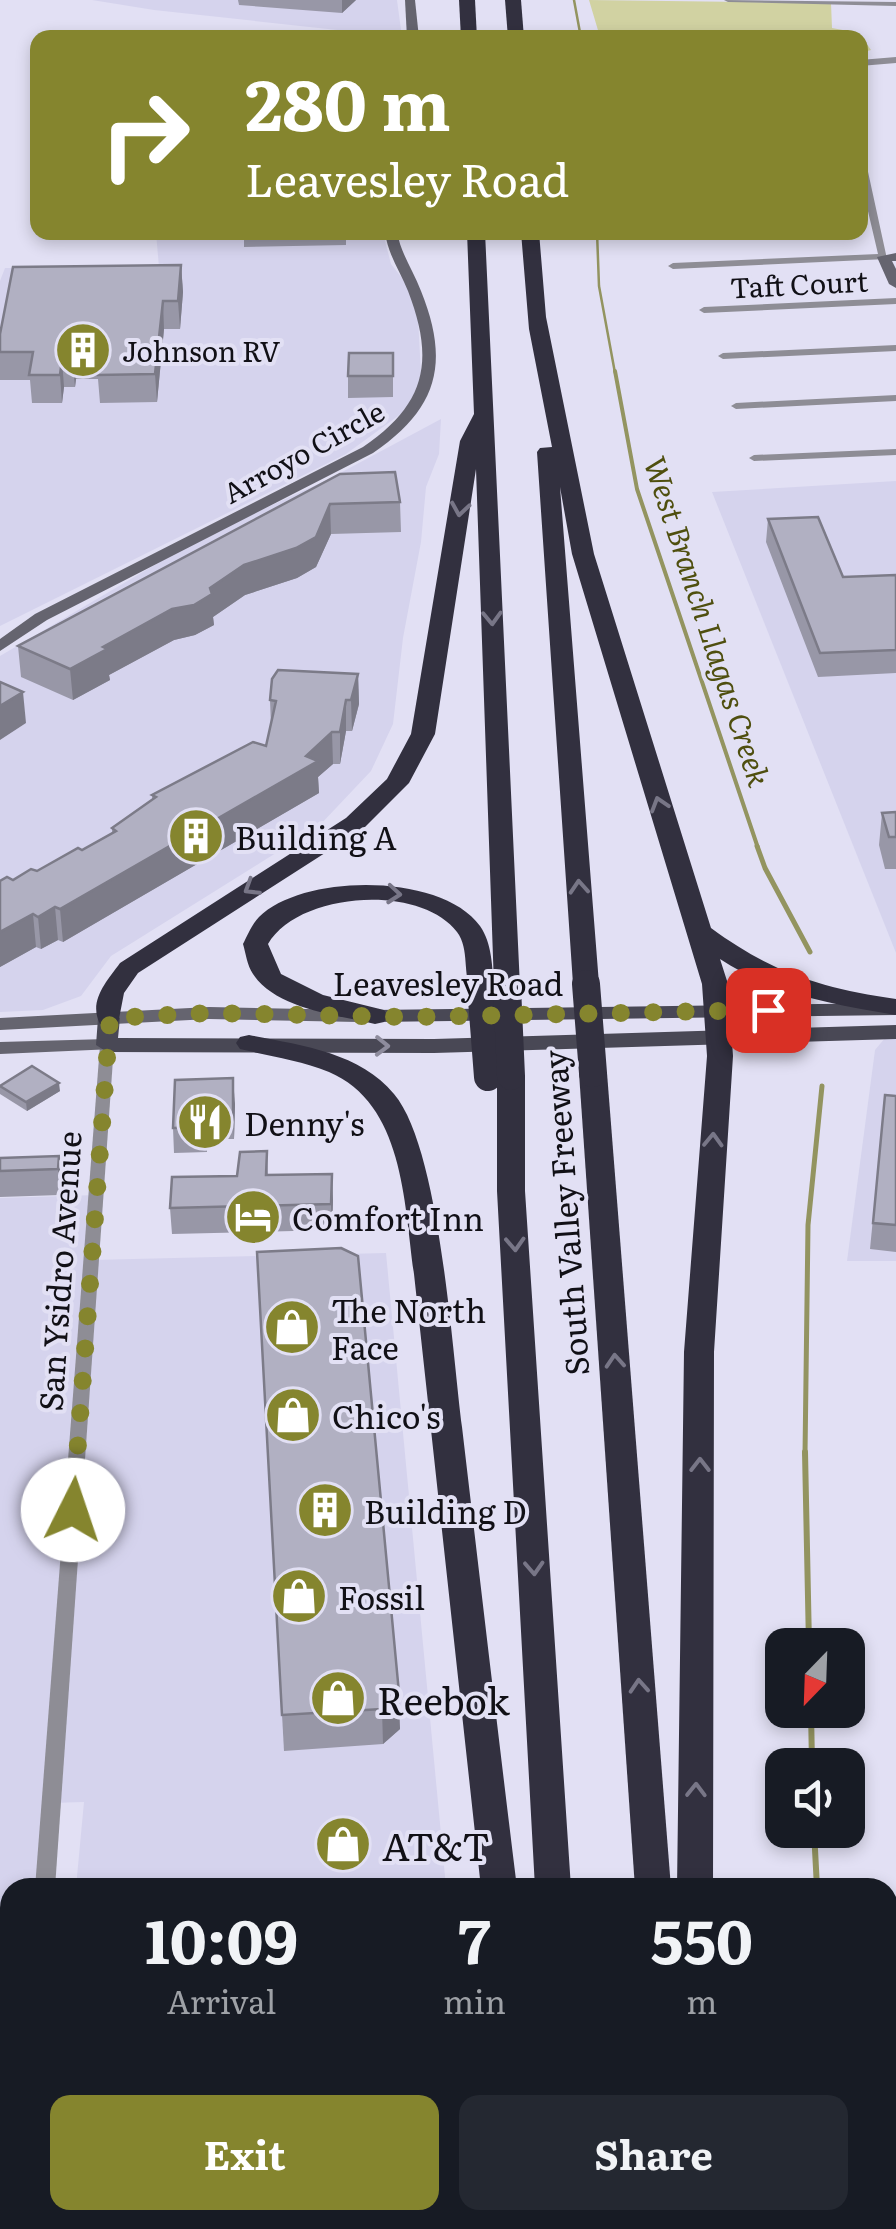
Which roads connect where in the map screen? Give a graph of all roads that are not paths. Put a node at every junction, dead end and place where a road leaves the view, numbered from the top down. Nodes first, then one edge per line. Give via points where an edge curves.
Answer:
1 (410, 0) edge
2 (467, 0) edge
3 (513, 0) edge
4 (728, 0) edge
5 (895, 4) edge
6 (896, 16) edge
7 (412, 30) edge
8 (468, 30) edge
9 (515, 30) edge
10 (896, 60) edge
11 (868, 62) edge
12 (868, 184) edge
13 (392, 240) edge
14 (476, 240) edge
15 (531, 240) edge
16 (890, 257) edge
17 (673, 266) dead end
18 (896, 284) edge
19 (896, 301) edge
20 (704, 310) dead end
21 (536, 312) junction
22 (896, 348) edge
23 (723, 356) dead end
24 (896, 398) edge
25 (736, 406) dead end
26 (484, 415) junction
27 (896, 452) edge
28 (754, 458) dead end
29 (41, 617) junction
30 (0, 630) edge
31 (0, 646) edge
32 (698, 931) junction
33 (494, 987) junction
34 (896, 1008) edge
35 (374, 1016) junction
36 (110, 1018) junction
37 (0, 1024) edge
38 (719, 1025) junction
39 (896, 1032) edge
40 (250, 1043) junction
41 (107, 1044) junction
42 (0, 1048) edge
43 (46, 1878) edge
44 (498, 1878) edge
45 (553, 1878) edge
46 (653, 1878) edge
47 (695, 1878) edge

1 - 7 street
2 - 8 highway
3 - 9 highway
4 - 5 street
5 - 6 street
10 - 11 street
12 - 16 street
13 - 29 street, Arroyo Circle via 396,262 420,306 432,376 408,422 368,450
14 - 26 highway
15 - 21 highway, South Valley Freeway
16 - 17 street
16 - 18 street
19 - 20 street, Taft Court
32 -> 21 highway via 583,554
46 -> 21 highway, South Valley Freeway, bridge
22 - 23 street
24 - 25 street
26 -> 33 highway
26 -> 36 highway via 470,441 427,718 406,772 355,823 129,968 111,993
27 - 28 street
29 - 30 street, Arroyo Circle
29 - 31 street, Arroyo Circle
32 - 34 highway via 798,990
32 - 38 highway via 715,984
35 -> 33 highway via 276,983 261,969 257,947 263,930 303,901 334,894 420,898 449,910 468,928
33 -> 45 highway, South Valley Freeway, bridge
34 - 38 main road, Leavesley Road
35 - 36 street, Leavesley Road
35 - 38 main road, Leavesley Road
36 - 37 street, Leavesley Road
36 - 41 main road, San Ysidro Avenue
38 - 39 main road, Leavesley Road
40 -> 38 main road, Leavesley Road via 434,1046
47 -> 38 highway via 700,1352
40 - 41 main road, Leavesley Road
40 - 44 highway via 362,1078 398,1120 425,1251
41 - 42 street, Leavesley Road
41 - 43 street, San Ysidro Avenue

